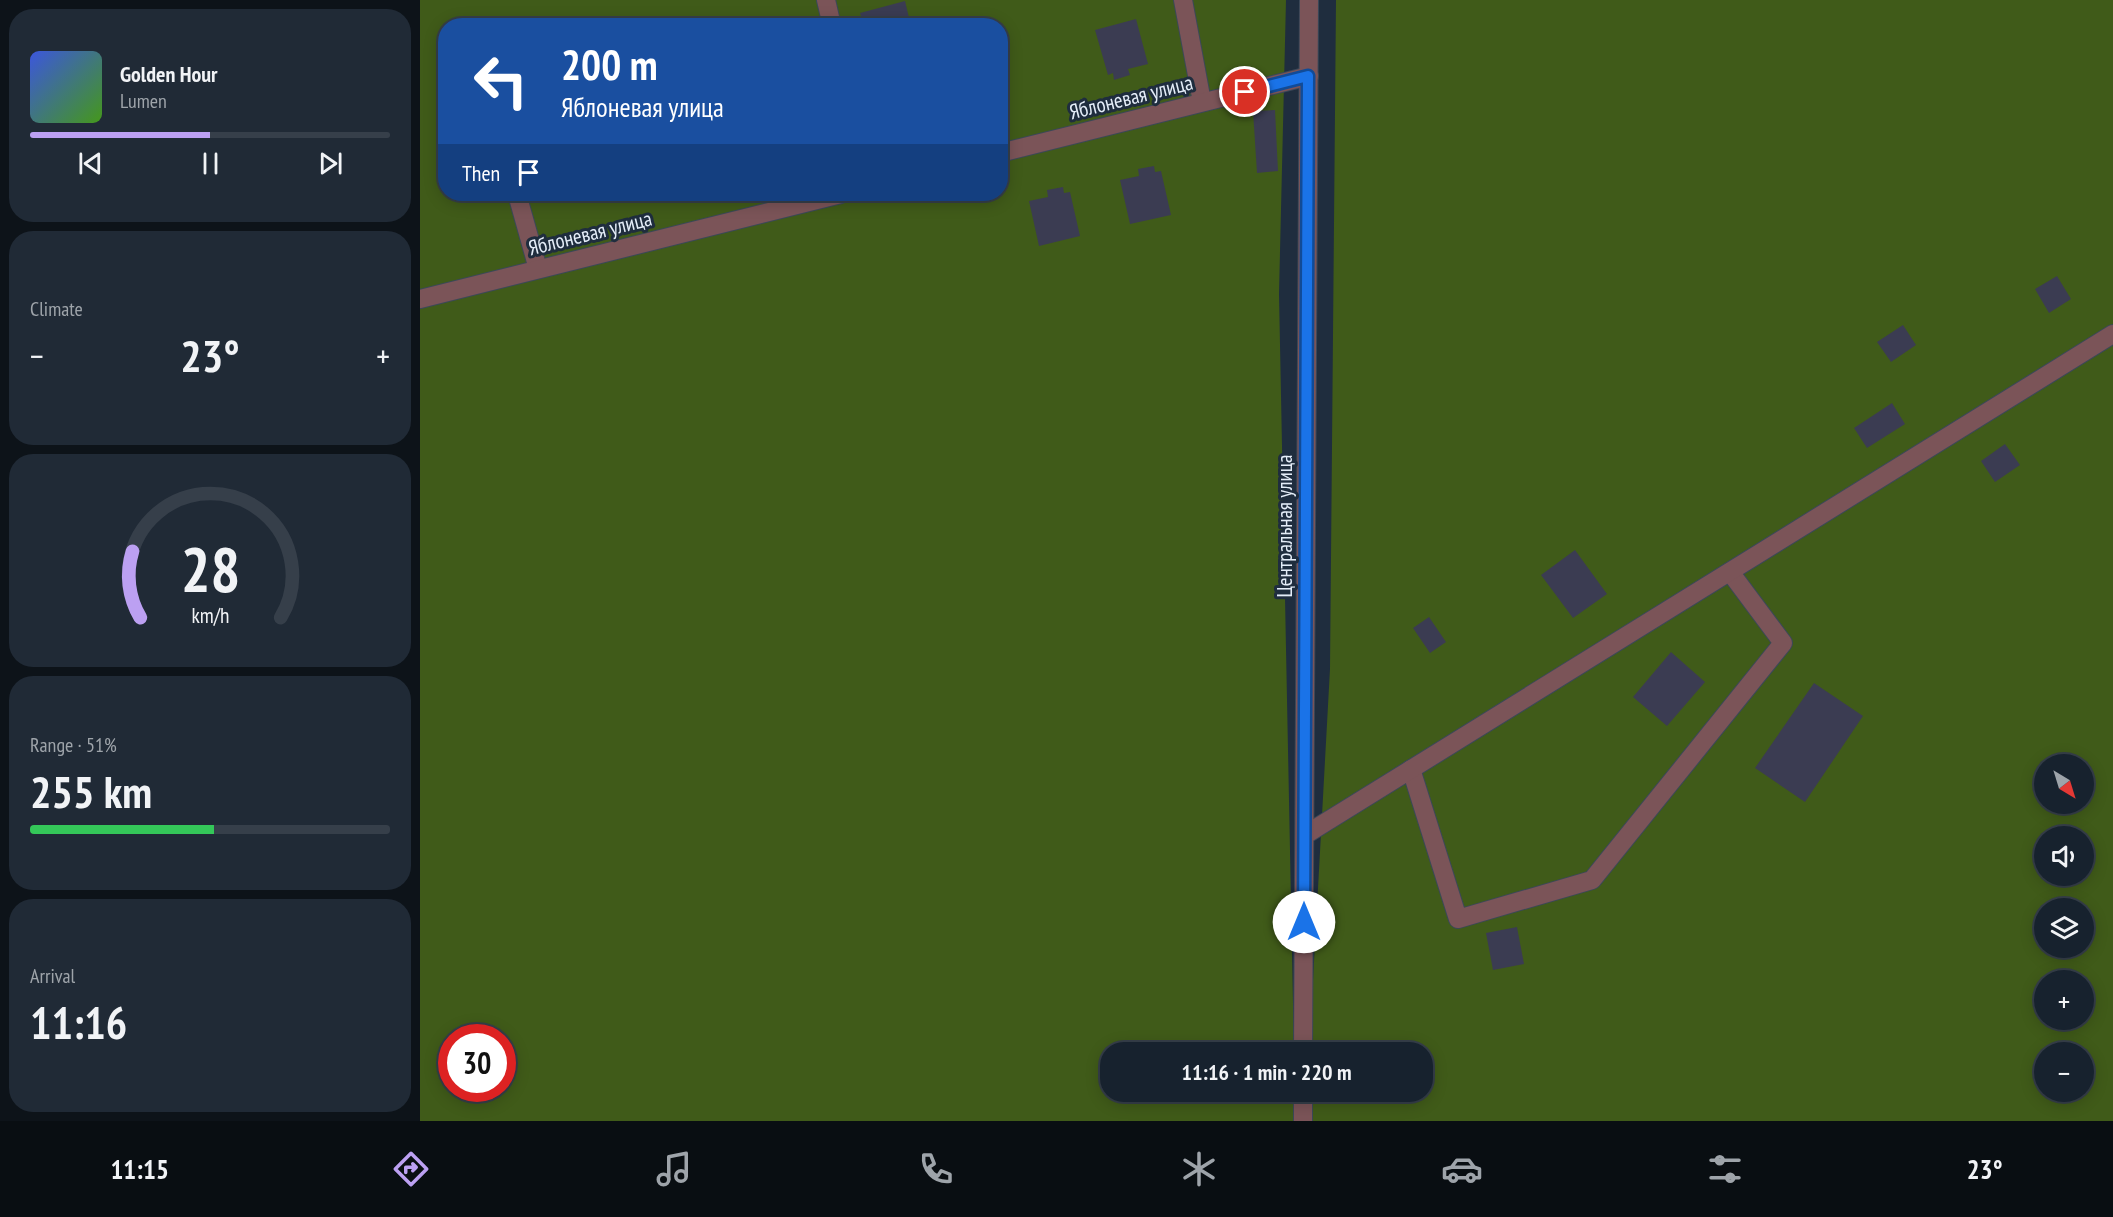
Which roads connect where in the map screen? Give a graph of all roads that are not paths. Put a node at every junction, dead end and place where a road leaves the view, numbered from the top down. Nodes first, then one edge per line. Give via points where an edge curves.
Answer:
1 (826, 0) edge
2 (1183, 0) edge
3 (1309, 0) edge
4 (830, 18) edge
5 (1308, 76) junction
6 (1202, 102) junction
7 (1008, 151) edge
8 (519, 201) edge
9 (813, 201) edge
10 (538, 269) junction
11 (420, 299) edge
12 (2113, 334) edge
13 (1730, 572) junction
14 (1411, 769) junction
15 (1305, 835) junction
16 (1304, 1042) edge
17 (1303, 1102) edge
18 (1303, 1121) edge

1 - 4 street
2 - 6 street
3 - 5 street, Центральная улица
5 - 6 street, Яблоневая улица
5 - 15 street, Центральная улица
6 - 7 street, Яблоневая улица
8 - 10 street
9 - 10 street, Яблоневая улица
10 - 11 street, Яблоневая улица
12 - 13 street
13 - 14 street
13 - 14 street via 1783,643 1592,880 1458,919
14 - 15 street
15 - 16 street, Центральная улица
17 - 18 street

